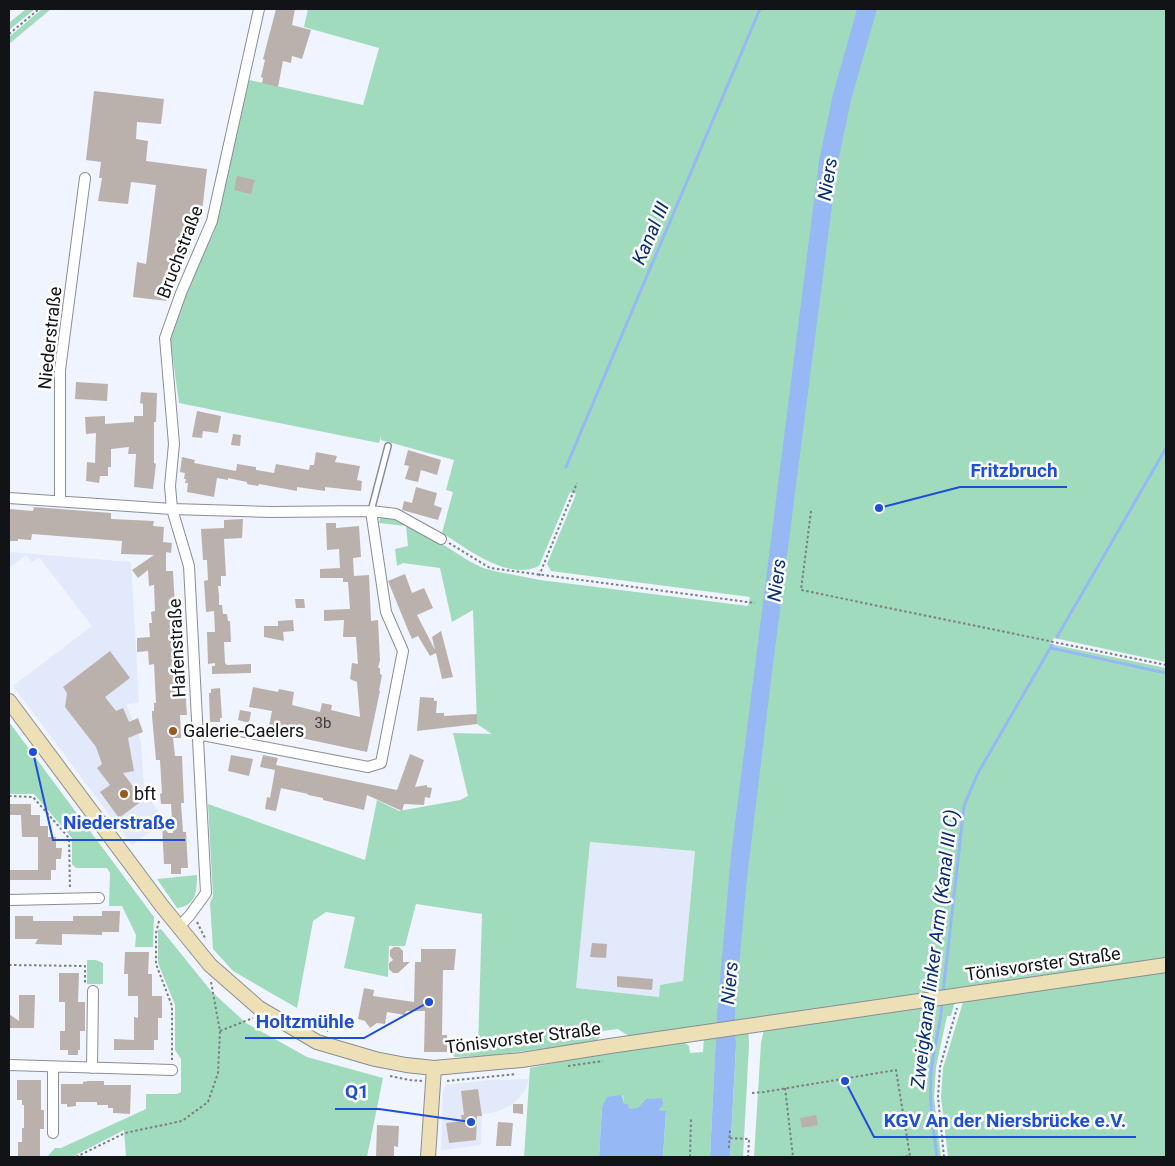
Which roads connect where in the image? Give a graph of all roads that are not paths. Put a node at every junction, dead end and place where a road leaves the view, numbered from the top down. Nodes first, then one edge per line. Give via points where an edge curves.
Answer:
1 (259, 9) edge
2 (85, 178) dead end
3 (388, 446) dead end
4 (9, 498) edge
5 (60, 502) junction
6 (172, 509) junction
7 (371, 511) junction
8 (441, 539) road end
9 (9, 701) edge
10 (197, 734) junction
11 (99, 898) dead end
12 (9, 900) edge
13 (179, 927) junction
14 (1166, 965) edge
15 (93, 991) road end
16 (9, 1065) edge
17 (53, 1067) junction
18 (92, 1068) junction
19 (434, 1068) junction
20 (172, 1070) road end
21 (53, 1133) dead end
22 (428, 1157) edge

1 - 6 street, Bruchstraße via 212,221 165,338 174,444 170,486
2 - 5 street, Niederstraße via 60,370
3 - 7 lane
4 - 5 street
5 - 6 street
6 - 7 street
6 - 10 street, Hafenstraße via 188,566
7 - 8 street via 396,514
7 - 10 street via 386,612 403,651 381,764 368,767
9 - 13 main road, Tönisvorster Straße
10 - 13 street, Hafenstraße via 206,893
11 - 12 street
13 - 19 main road, Tönisvorster Straße via 210,965 259,1008 317,1042 375,1059
14 - 19 main road, Tönisvorster Straße via 522,1060
15 - 18 street
16 - 17 street
17 - 18 street
17 - 21 street
18 - 20 street
19 - 22 main road

